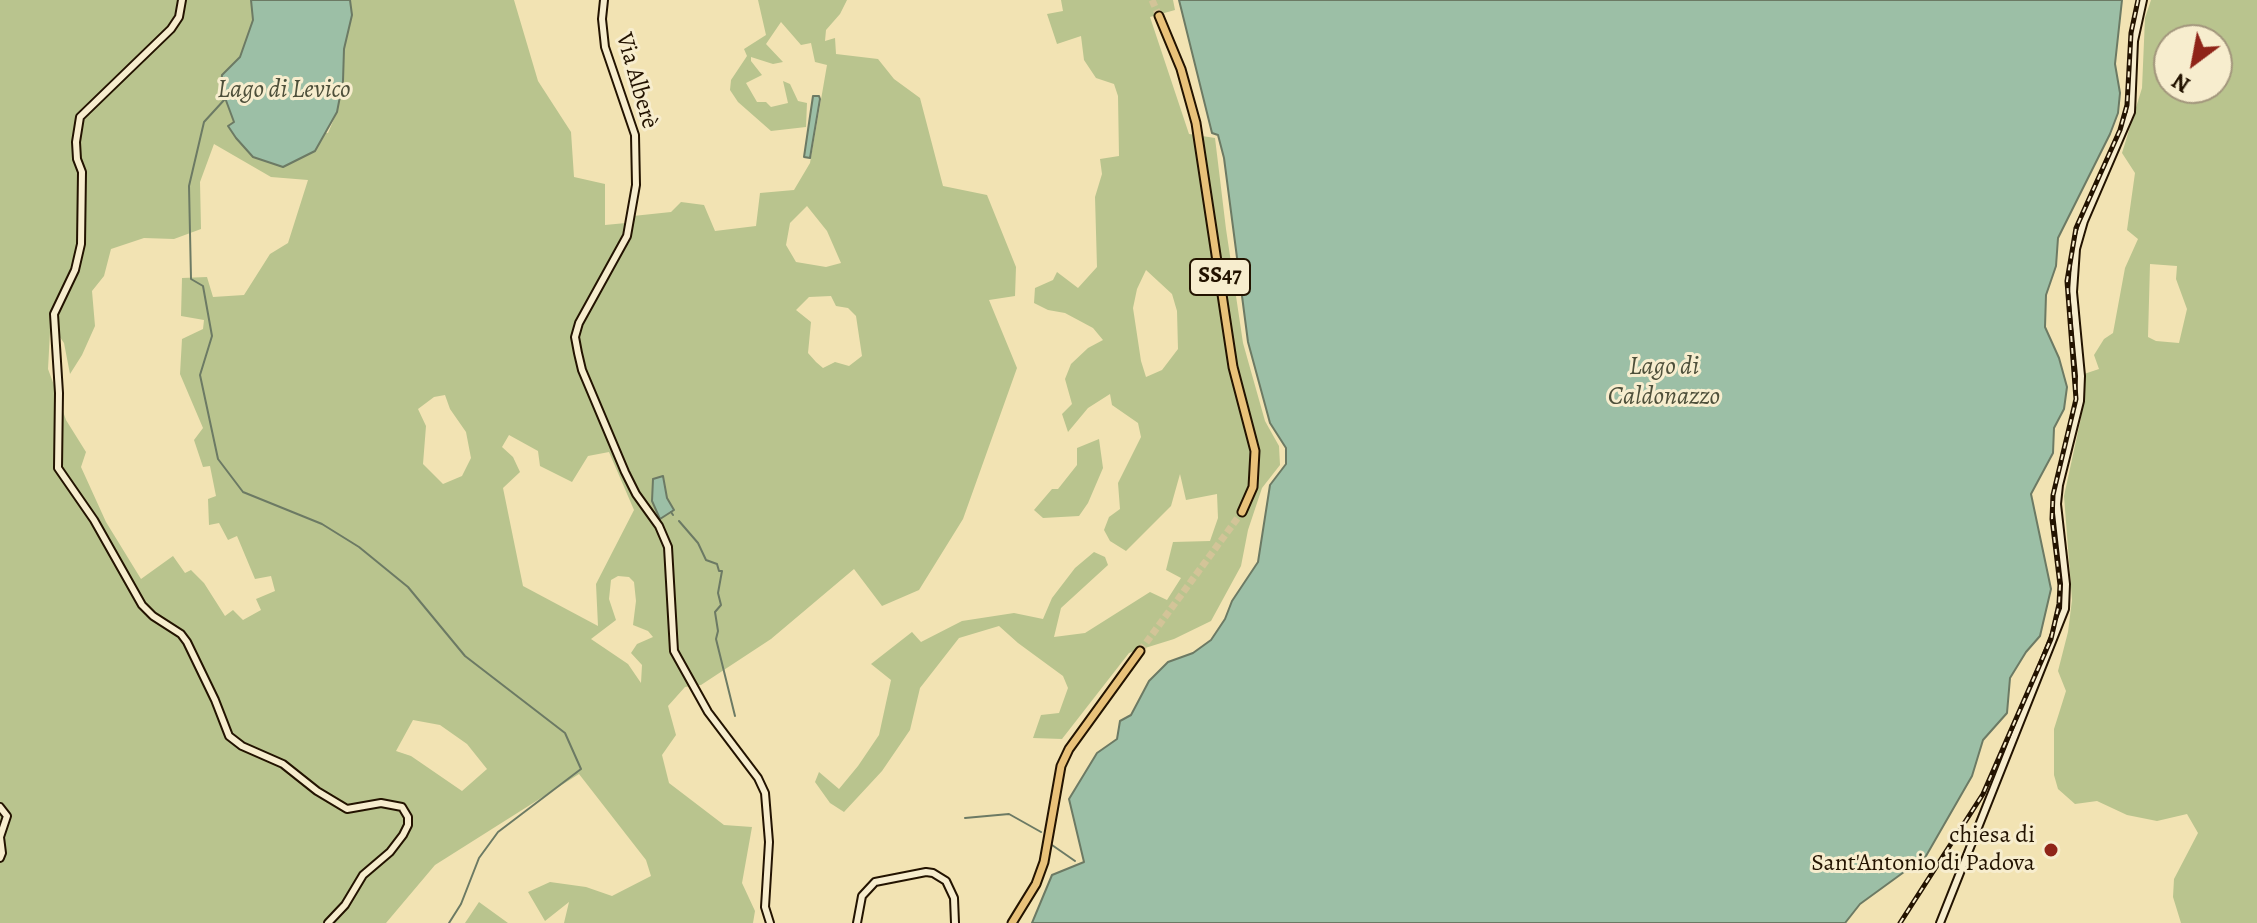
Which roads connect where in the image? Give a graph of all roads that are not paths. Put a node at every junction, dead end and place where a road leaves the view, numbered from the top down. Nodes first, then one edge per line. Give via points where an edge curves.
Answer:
1 (182, 0) edge
2 (604, 0) edge
3 (2143, 0) edge
4 (1159, 16) tunnel mouth
5 (1242, 512) tunnel mouth
6 (1140, 651) tunnel mouth
7 (0, 807) edge
8 (0, 858) edge
9 (328, 923) edge
10 (770, 923) edge
11 (857, 923) edge
12 (955, 923) edge
13 (1012, 923) edge
14 (1940, 923) edge

1 - 9 main road via 171,29 80,117 76,142 82,172 81,244 54,314 56,457 62,477 94,520 142,605 187,642 229,736 283,764 347,809 381,803 402,807 408,817 403,835 363,875
2 - 10 main road, Via Alberè via 605,47 635,135 636,185 627,236 575,337 582,370 625,472 668,547 674,651 708,712 765,793 765,907
3 - 14 main road via 2134,41 2131,112 2076,249 2073,292 2080,401 2057,504 2065,609
4 - 5 main road, SS47 via 1196,123 1233,367 1255,451 1253,487
6 - 13 main road via 1069,749 1044,862
7 - 8 main road via 7,816
11 - 12 main road via 861,901 878,880 933,873 946,881 954,898

